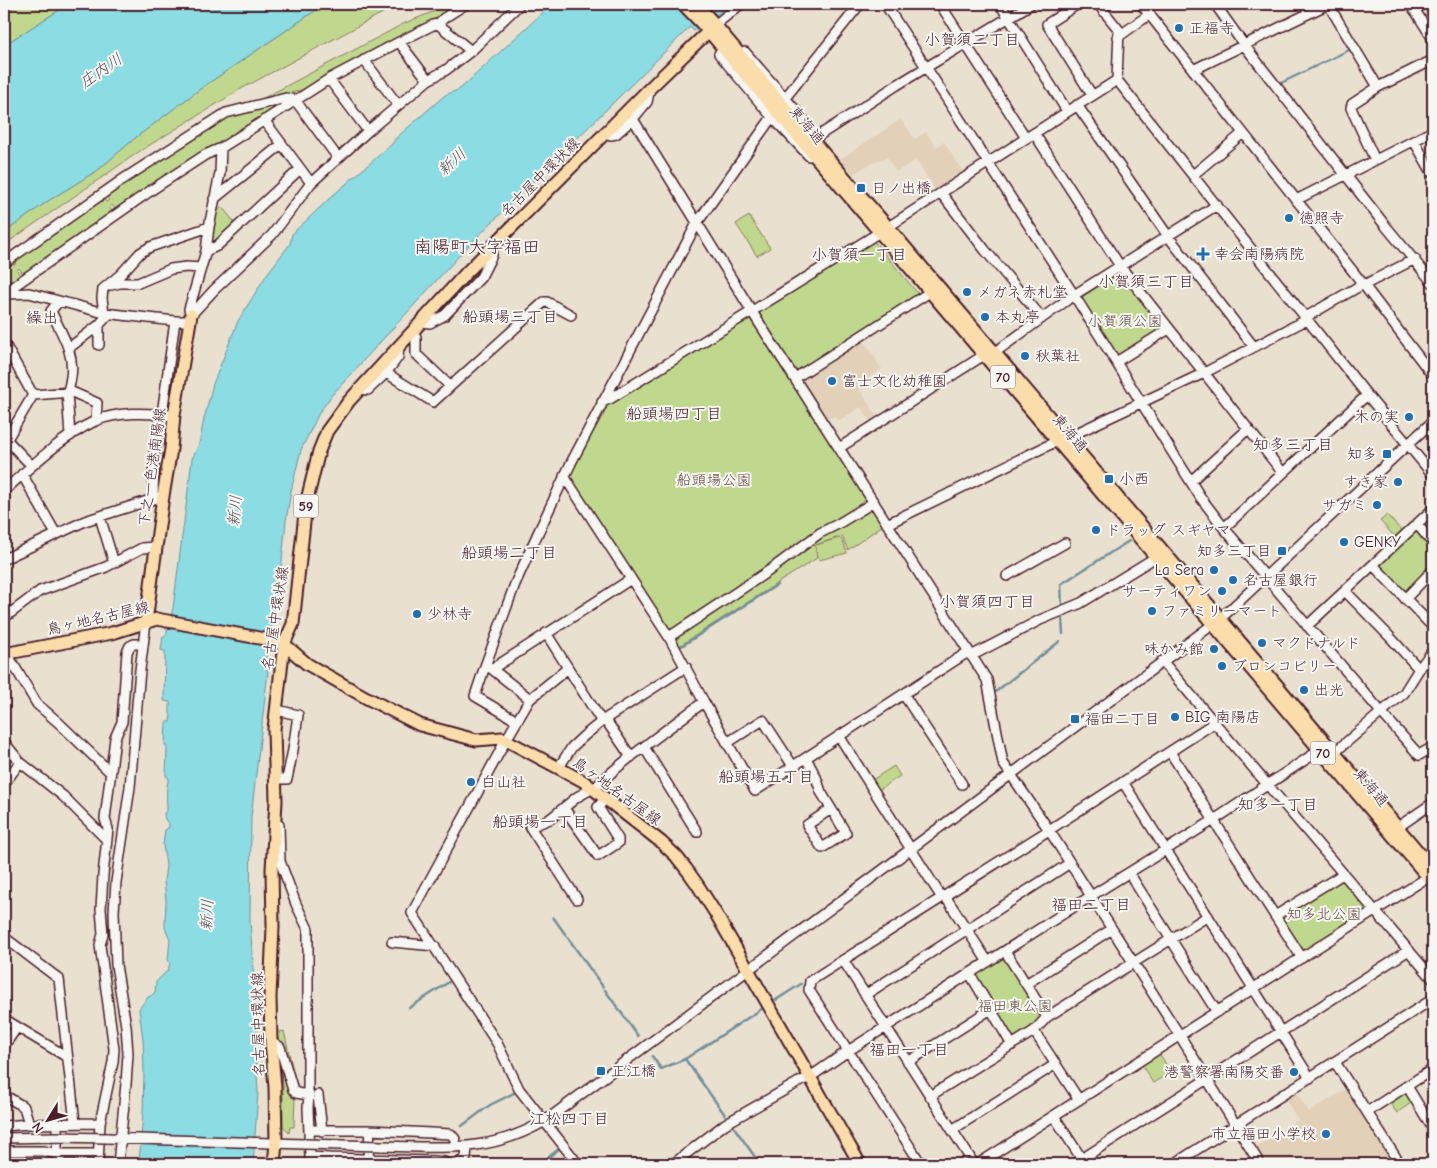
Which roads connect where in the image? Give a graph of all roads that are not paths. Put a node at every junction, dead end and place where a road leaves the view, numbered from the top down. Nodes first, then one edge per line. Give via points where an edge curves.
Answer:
1 (466, 4) edge
2 (520, 4) edge
3 (682, 4) edge
4 (696, 4) edge
5 (740, 4) edge
6 (860, 4) edge
7 (885, 4) edge
8 (940, 4) edge
9 (1000, 4) edge
10 (1030, 4) edge
11 (1078, 4) edge
12 (1098, 4) edge
13 (1142, 4) edge
14 (1328, 4) edge
15 (1424, 4) edge
16 (1220, 5) edge
17 (1412, 7) edge
18 (1150, 14) junction
19 (1008, 17) junction
20 (438, 24) junction
21 (710, 26) junction
22 (1118, 37) junction
23 (1433, 39) edge
24 (734, 41) dead end
25 (399, 42) junction
26 (966, 43) junction
27 (1244, 45) junction
28 (471, 51) junction
29 (720, 53) dead end
30 (364, 60) junction
31 (1433, 60) edge
32 (926, 67) junction
33 (1193, 70) junction
34 (330, 79) junction
35 (428, 80) junction
36 (1116, 80) junction
37 (1378, 87) junction
38 (650, 88) junction
39 (1092, 95) junction
40 (785, 98) junction
41 (295, 100) junction
42 (398, 105) junction
43 (1077, 105) junction
44 (1068, 111) junction
45 (772, 117) junction
46 (634, 119) junction
47 (264, 120) junction
48 (368, 131) junction
49 (1433, 131) edge
50 (605, 133) junction
51 (1243, 133) junction
52 (1030, 135) junction
53 (812, 140) junction
54 (1414, 141) junction
55 (282, 144) junction
56 (221, 148) junction
57 (338, 158) junction
58 (1375, 160) junction
59 (988, 162) junction
60 (823, 166) junction
61 (300, 168) junction
62 (1433, 174) edge
63 (1193, 175) junction
64 (1346, 175) junction
65 (311, 183) junction
66 (941, 193) junction
67 (214, 199) junction
68 (1296, 200) junction
69 (1217, 204) junction
70 (697, 223) junction
71 (209, 227) junction
72 (883, 229) junction
73 (1168, 236) junction
74 (206, 251) junction
75 (1415, 259) junction
76 (4, 263) edge
77 (1120, 266) junction
78 (201, 268) junction
79 (24, 279) junction
80 (1433, 283) edge
81 (1363, 285) junction
82 (106, 287) junction
83 (930, 292) junction
84 (28, 293) junction
85 (1074, 294) junction
86 (4, 295) edge
87 (59, 301) junction
88 (752, 310) junction
89 (107, 314) junction
90 (572, 315) dead end
91 (190, 318) junction
92 (1042, 318) junction
93 (1307, 318) junction
94 (175, 321) junction
95 (98, 325) junction
96 (417, 327) junction
97 (1169, 329) junction
98 (4, 343) edge
99 (99, 345) dead end
100 (399, 346) junction
101 (1254, 347) junction
102 (69, 348) junction
103 (989, 354) junction
104 (1116, 362) junction
105 (386, 373) junction
106 (1204, 373) junction
107 (1433, 376) edge
108 (795, 378) junction
109 (450, 386) junction
110 (360, 388) junction
111 (67, 392) junction
112 (1367, 394) junction
113 (33, 395) junction
114 (602, 402) junction
115 (1141, 402) junction
116 (166, 414) junction
117 (96, 421) junction
118 (1433, 421) edge
119 (1248, 429) junction
120 (70, 436) junction
121 (5, 438) edge
122 (1062, 439) junction
123 (1408, 445) junction
124 (840, 448) junction
125 (31, 466) junction
126 (1283, 473) junction
127 (22, 474) junction
128 (1433, 474) edge
129 (564, 476) junction
130 (1191, 481) junction
131 (4, 491) edge
132 (158, 498) junction
133 (874, 502) junction
134 (1433, 509) edge
135 (100, 517) junction
136 (888, 524) junction
137 (1417, 524) junction
138 (1224, 528) junction
139 (56, 534) junction
140 (1065, 543) dead end
141 (1433, 544) edge
142 (156, 547) junction
143 (1156, 557) junction
144 (4, 559) edge
145 (114, 563) junction
146 (1373, 566) junction
147 (1433, 570) edge
148 (1007, 576) dead end
149 (1266, 576) junction
150 (631, 579) junction
151 (1345, 591) junction
152 (1404, 599) junction
153 (4, 618) edge
154 (151, 621) junction
155 (1216, 621) junction
156 (1308, 626) junction
157 (1433, 627) edge
158 (546, 634) junction
159 (669, 637) junction
160 (280, 642) junction
161 (143, 644) junction
162 (4, 650) edge
163 (1433, 650) edge
164 (970, 654) junction
165 (1162, 661) junction
166 (489, 667) junction
167 (568, 668) junction
168 (686, 668) junction
169 (1419, 669) junction
170 (904, 695) junction
171 (530, 699) junction
172 (704, 702) junction
173 (277, 710) junction
174 (1381, 712) junction
175 (604, 720) junction
176 (517, 721) junction
177 (1214, 723) junction
178 (839, 736) junction
179 (506, 740) junction
180 (4, 742) edge
181 (727, 743) junction
182 (644, 747) junction
183 (1433, 747) edge
184 (1320, 750) junction
185 (1170, 752) junction
186 (1335, 752) junction
187 (630, 757) junction
188 (806, 758) junction
189 (20, 762) junction
190 (793, 766) junction
191 (559, 767) junction
192 (110, 772) junction
193 (1011, 774) junction
194 (276, 779) junction
195 (1123, 782) junction
196 (4, 784) edge
197 (962, 784) dead end
198 (1268, 785) junction
199 (593, 789) junction
200 (606, 798) junction
201 (1433, 803) edge
202 (564, 808) junction
203 (832, 809) junction
204 (1214, 820) junction
205 (274, 824) junction
206 (1398, 827) junction
207 (1049, 830) junction
208 (697, 832) dead end
209 (107, 840) junction
210 (910, 849) junction
211 (1166, 850) junction
212 (1070, 863) junction
213 (1129, 873) junction
214 (1343, 874) junction
215 (1432, 876) edge
216 (1091, 896) junction
217 (943, 897) junction
218 (577, 899) dead end
219 (1375, 911) junction
220 (1208, 916) junction
221 (1275, 916) junction
222 (1112, 929) junction
223 (967, 930) junction
224 (4, 938) edge
225 (1171, 939) junction
226 (392, 942) dead end
227 (435, 946) junction
228 (1409, 950) junction
229 (1005, 951) junction
230 (1302, 958) junction
231 (843, 960) junction
232 (988, 962) junction
233 (1134, 962) junction
234 (748, 970) junction
235 (970, 974) junction
236 (1433, 979) edge
237 (1026, 984) junction
238 (1254, 989) junction
239 (865, 995) junction
240 (1433, 999) edge
241 (991, 1009) junction
242 (1217, 1012) junction
243 (1047, 1017) junction
244 (4, 1019) edge
245 (17, 1026) junction
246 (886, 1027) junction
247 (1034, 1031) junction
248 (1282, 1032) junction
249 (1180, 1036) junction
250 (271, 1040) junction
251 (1012, 1044) junction
252 (4, 1046) edge
253 (848, 1051) junction
254 (67, 1057) junction
255 (908, 1062) junction
256 (1335, 1062) junction
257 (1056, 1064) junction
258 (1433, 1069) edge
259 (810, 1077) junction
260 (1310, 1078) junction
261 (1207, 1079) junction
262 (1407, 1086) junction
263 (308, 1094) junction
264 (4, 1095) edge
265 (318, 1095) dead end
266 (930, 1096) junction
267 (1079, 1100) junction
268 (1367, 1112) junction
269 (1054, 1116) junction
270 (545, 1121) junction
271 (57, 1123) junction
272 (75, 1123) junction
273 (100, 1123) junction
274 (29, 1124) junction
275 (1236, 1125) junction
276 (4, 1126) edge
277 (1433, 1128) edge
278 (309, 1130) junction
279 (370, 1130) junction
280 (952, 1130) junction
281 (322, 1131) junction
282 (4, 1138) edge
283 (124, 1138) junction
284 (276, 1143) junction
285 (455, 1147) junction
286 (467, 1147) junction
287 (4, 1151) edge
288 (60, 1154) junction
289 (98, 1154) junction
290 (4, 1158) edge
291 (368, 1159) junction
292 (310, 1160) edge
293 (329, 1161) edge
294 (1080, 1163) edge
295 (13, 1164) edge
296 (56, 1164) edge
297 (98, 1164) edge
298 (118, 1164) edge
299 (274, 1164) edge
300 (446, 1164) edge
301 (457, 1164) edge
302 (578, 1164) edge
303 (673, 1164) edge
304 (860, 1164) edge
305 (921, 1164) edge
306 (974, 1164) edge
307 (978, 1164) edge
308 (1174, 1164) edge
309 (1260, 1164) edge
310 (1400, 1164) edge

1 - 20 street
2 - 28 street
3 - 21 main road, 東海通
4 - 21 main road, 東海通
5 - 21 street
6 - 40 street
7 - 32 street
8 - 26 street
9 - 19 street
10 - 19 street
11 - 39 street via 1047,24
12 - 22 street via 1119,30
13 - 18 street
14 - 27 street
14 - 37 street
15 - 17 street
16 - 27 street
17 - 23 street
18 - 22 street
18 - 33 street
19 - 26 street
19 - 44 street
20 - 25 street
20 - 28 street
21 - 38 main road, 名古屋中環状線 / 59
21 - 53 main road, 東海通 / 70
21 - 60 main road, 東海通 / 70
22 - 36 street
24 - 40 street
25 - 30 street
25 - 35 street
26 - 32 street
26 - 52 street
27 - 33 street
27 - 64 street
28 - 35 street
29 - 45 street
30 - 34 street
30 - 42 street
31 - 37 street
32 - 53 street
32 - 59 street
33 - 51 street
34 - 41 street
34 - 48 street
35 - 42 street
36 - 39 street
36 - 63 street
37 - 58 street via 1352,104 1351,108
38 - 46 street via 647,102
38 - 50 main road, 名古屋中環状線 / 59
39 - 43 street
40 - 53 street via 804,121
41 - 47 street
41 - 57 street
41 - 76 street via 286,98 226,113 159,155
42 - 48 street
43 - 44 street
43 - 73 street
44 - 52 street
45 - 60 street via 805,153
45 - 70 street
46 - 50 street via 616,134
46 - 70 street
47 - 55 street
47 - 56 street
48 - 57 street
49 - 54 street
50 - 96 main road, 名古屋中環状線 / 59 via 488,250
51 - 63 street
51 - 68 street
52 - 59 street
52 - 77 street
53 - 72 main road, 東海通 / 70
54 - 58 street
54 - 62 street
55 - 61 street
55 - 67 street
56 - 67 street
56 - 79 street via 153,189
57 - 65 street
58 - 64 street
59 - 66 street
59 - 85 street
60 - 72 main road, 東海通 / 70
61 - 65 street
61 - 74 street via 216,246
63 - 69 street
64 - 68 street
64 - 75 street
65 - 91 street via 272,235 214,290
66 - 72 street
66 - 92 street
67 - 71 street
68 - 81 street
69 - 73 street
69 - 93 street
70 - 88 street
70 - 114 street
71 - 74 street
71 - 82 street via 150,247
72 - 83 main road, 東海通 / 70
72 - 88 street
72 - 103 main road, 東海通 / 70
73 - 77 street
73 - 101 street
74 - 78 street
75 - 80 street
75 - 81 street
77 - 85 street
77 - 97 street
78 - 82 street via 171,269 138,283 120,282
78 - 91 street
79 - 84 street
79 - 86 street
81 - 93 street
81 - 107 street
82 - 89 street via 102,298
83 - 103 main road, 東海通 / 70
83 - 108 street
84 - 86 street
84 - 87 street
85 - 92 street
85 - 104 street
87 - 89 street
87 - 102 street via 51,311
88 - 108 street
88 - 114 street
89 - 94 street
89 - 95 street
90 - 109 street via 544,302
91 - 94 street
91 - 116 main road, 下之一色港南陽線
92 - 103 street
93 - 101 street
93 - 112 street
94 - 116 street
95 - 99 street
95 - 102 street
96 - 100 main road, 名古屋中環状線 / 59
96 - 109 street via 416,354
97 - 104 street
97 - 106 street
98 - 113 street
100 - 105 street via 398,357
100 - 110 main road, 名古屋中環状線 / 59
101 - 106 street
102 - 111 street via 73,368
103 - 122 main road, 東海通 / 70
103 - 124 street
104 - 115 street
105 - 109 street via 433,402
105 - 110 street via 368,390
106 - 115 street
106 - 119 street
108 - 124 street
110 - 160 main road, 名古屋中環状線 / 59 via 332,424 319,451 306,504 293,624
111 - 113 street
111 - 117 street via 97,403
111 - 120 street
112 - 123 street
112 - 126 street
113 - 121 street
114 - 129 street
115 - 122 street
115 - 130 street
116 - 117 street via 114,416
116 - 132 main road, 下之一色港南陽線 via 171,449
117 - 120 street
118 - 123 street
119 - 126 street
119 - 130 street
120 - 125 street
121 - 125 street
122 - 136 street
122 - 143 main road, 東海通 / 70
122 - 155 main road, 東海通 / 70
123 - 128 street
123 - 149 street
124 - 133 street
125 - 127 street
126 - 138 street
127 - 131 street
127 - 139 street
129 - 150 street
129 - 166 street via 515,584
130 - 138 street
132 - 135 street
132 - 142 main road, 下之一色港南陽線
133 - 136 street
133 - 159 street via 820,533
134 - 137 street
135 - 139 street
135 - 145 street
136 - 164 street
137 - 141 street
137 - 146 street
138 - 149 street
139 - 144 street
140 - 148 street
142 - 145 street via 142,548
142 - 154 main road, 下之一色港南陽線
143 - 155 main road, 東海通 / 70
143 - 164 street via 1081,603
145 - 153 street via 40,591
146 - 151 street
146 - 152 street
147 - 152 street
149 - 155 street
149 - 156 street
150 - 158 street
150 - 159 street
151 - 156 street
151 - 169 street
152 - 157 street
154 - 160 main road, 鳥ヶ地名古屋線
154 - 161 street
154 - 162 main road, 鳥ヶ地名古屋線 via 112,633
155 - 165 street
155 - 184 main road, 東海通 / 70
155 - 186 main road, 東海通 / 70
156 - 174 street
158 - 166 street
158 - 167 street
159 - 168 street
160 - 173 main road, 名古屋中環状線 / 59
160 - 179 main road, 鳥ヶ地名古屋線 via 307,664 420,725 476,740
161 - 192 street via 134,644 127,652 122,722 114,738
161 - 283 street via 114,912 116,964 128,1054
162 - 192 street via 37,704
163 - 169 street
164 - 170 street
164 - 193 street via 986,680 1003,763
165 - 177 street
165 - 193 street
166 - 171 street
166 - 176 street via 475,696
167 - 171 street
167 - 175 street
168 - 172 street
168 - 175 street
169 - 174 street via 1404,693
170 - 178 street
170 - 197 street
171 - 176 street
172 - 181 street
172 - 182 street
173 - 194 main road, 名古屋中環状線 / 59 via 274,730
173 - 194 street via 298,714 286,779
174 - 183 street via 1419,755
174 - 186 street
175 - 187 street
175 - 191 street via 572,747
176 - 179 street
177 - 185 street
177 - 198 street
178 - 188 street
178 - 210 street
179 - 191 main road, 鳥ヶ地名古屋線
179 - 227 street via 412,912
180 - 189 street
181 - 190 street via 763,720
181 - 190 street via 755,791
182 - 187 street
182 - 208 street
184 - 198 street
184 - 215 main road, 東海通 / 70
185 - 195 street
185 - 204 street
186 - 206 main road, 東海通 / 70
187 - 199 street
188 - 190 street
188 - 203 street
189 - 196 street
189 - 209 street via 63,796
191 - 199 main road, 鳥ヶ地名古屋線
192 - 209 street via 104,819 108,829
193 - 207 street
193 - 210 street
194 - 205 main road, 名古屋中環状線 / 59
195 - 207 street
195 - 211 street
198 - 204 street
198 - 214 street
199 - 200 main road, 鳥ヶ地名古屋線
199 - 202 street
200 - 202 street via 598,807 618,843 598,856
200 - 234 main road, 鳥ヶ地名古屋線 via 676,856 716,914
201 - 206 street
202 - 218 street via 550,819 530,827
203 - 203 street via 807,825 822,848 846,833
204 - 211 street
204 - 221 street
205 - 250 main road, 名古屋中環状線 / 59
205 - 263 street via 279,825 280,861 308,929
206 - 215 main road, 東海通 / 70
207 - 212 street
207 - 217 street
209 - 273 street via 100,945 114,1049
210 - 217 street
210 - 234 street
211 - 213 street
211 - 220 street
212 - 216 street
212 - 223 street
213 - 216 street
213 - 225 street
214 - 219 street
214 - 221 street
215 - 219 street
216 - 222 street
216 - 229 street
217 - 223 street
217 - 231 street
219 - 228 street
219 - 230 street
220 - 225 street
220 - 238 street
221 - 230 street
222 - 233 street
222 - 237 street
223 - 232 street
223 - 239 street
224 - 254 street via 59,979
225 - 233 street
225 - 242 street
226 - 227 street
227 - 270 street via 497,1042 519,1089
228 - 236 street
228 - 248 street
229 - 232 street
229 - 237 street
230 - 238 street
231 - 239 street
231 - 253 street via 810,981 809,990
232 - 235 street
233 - 243 street
233 - 249 street
234 - 259 main road, 鳥ヶ地名古屋線
234 - 270 street
235 - 241 street
235 - 246 street
237 - 243 street
238 - 242 street
238 - 248 street
239 - 246 street
240 - 256 street
241 - 251 street
241 - 255 street
242 - 249 street
243 - 247 street
244 - 245 street
245 - 252 street
245 - 254 street
246 - 253 street
246 - 255 street
247 - 251 street
247 - 257 street
248 - 260 street
248 - 261 street
249 - 261 street
249 - 267 street
250 - 263 street via 280,1047 293,1090 296,1094
250 - 284 main road, 名古屋中環状線 / 59
251 - 266 street
253 - 259 street
253 - 305 street
254 - 272 street
255 - 266 street
256 - 260 street
256 - 268 street
257 - 267 street
257 - 280 street
258 - 262 street
259 - 303 street via 725,1124
259 - 304 main road, 鳥ヶ地名古屋線
260 - 275 street
261 - 275 street
261 - 294 street
262 - 268 street
262 - 277 street
263 - 278 street
264 - 274 street via 24,1107
265 - 281 street
266 - 280 street
267 - 269 street
268 - 310 street
269 - 294 street
269 - 307 street
270 - 286 street via 523,1133
270 - 302 street
271 - 272 street
271 - 274 street
271 - 288 street
272 - 273 street
273 - 289 street
274 - 276 street
275 - 308 street
275 - 309 street
278 - 281 street
278 - 292 street
279 - 281 street
279 - 285 street via 452,1134
279 - 291 street
280 - 306 street
282 - 283 street, bridge
283 - 284 street
283 - 298 street
284 - 285 street, bridge
284 - 299 main road, 名古屋中環状線 / 59
285 - 286 street
286 - 301 street via 466,1158
287 - 288 street
288 - 289 street
288 - 296 street
289 - 297 street
290 - 295 street
291 - 293 street
291 - 300 street
292 - 293 street

